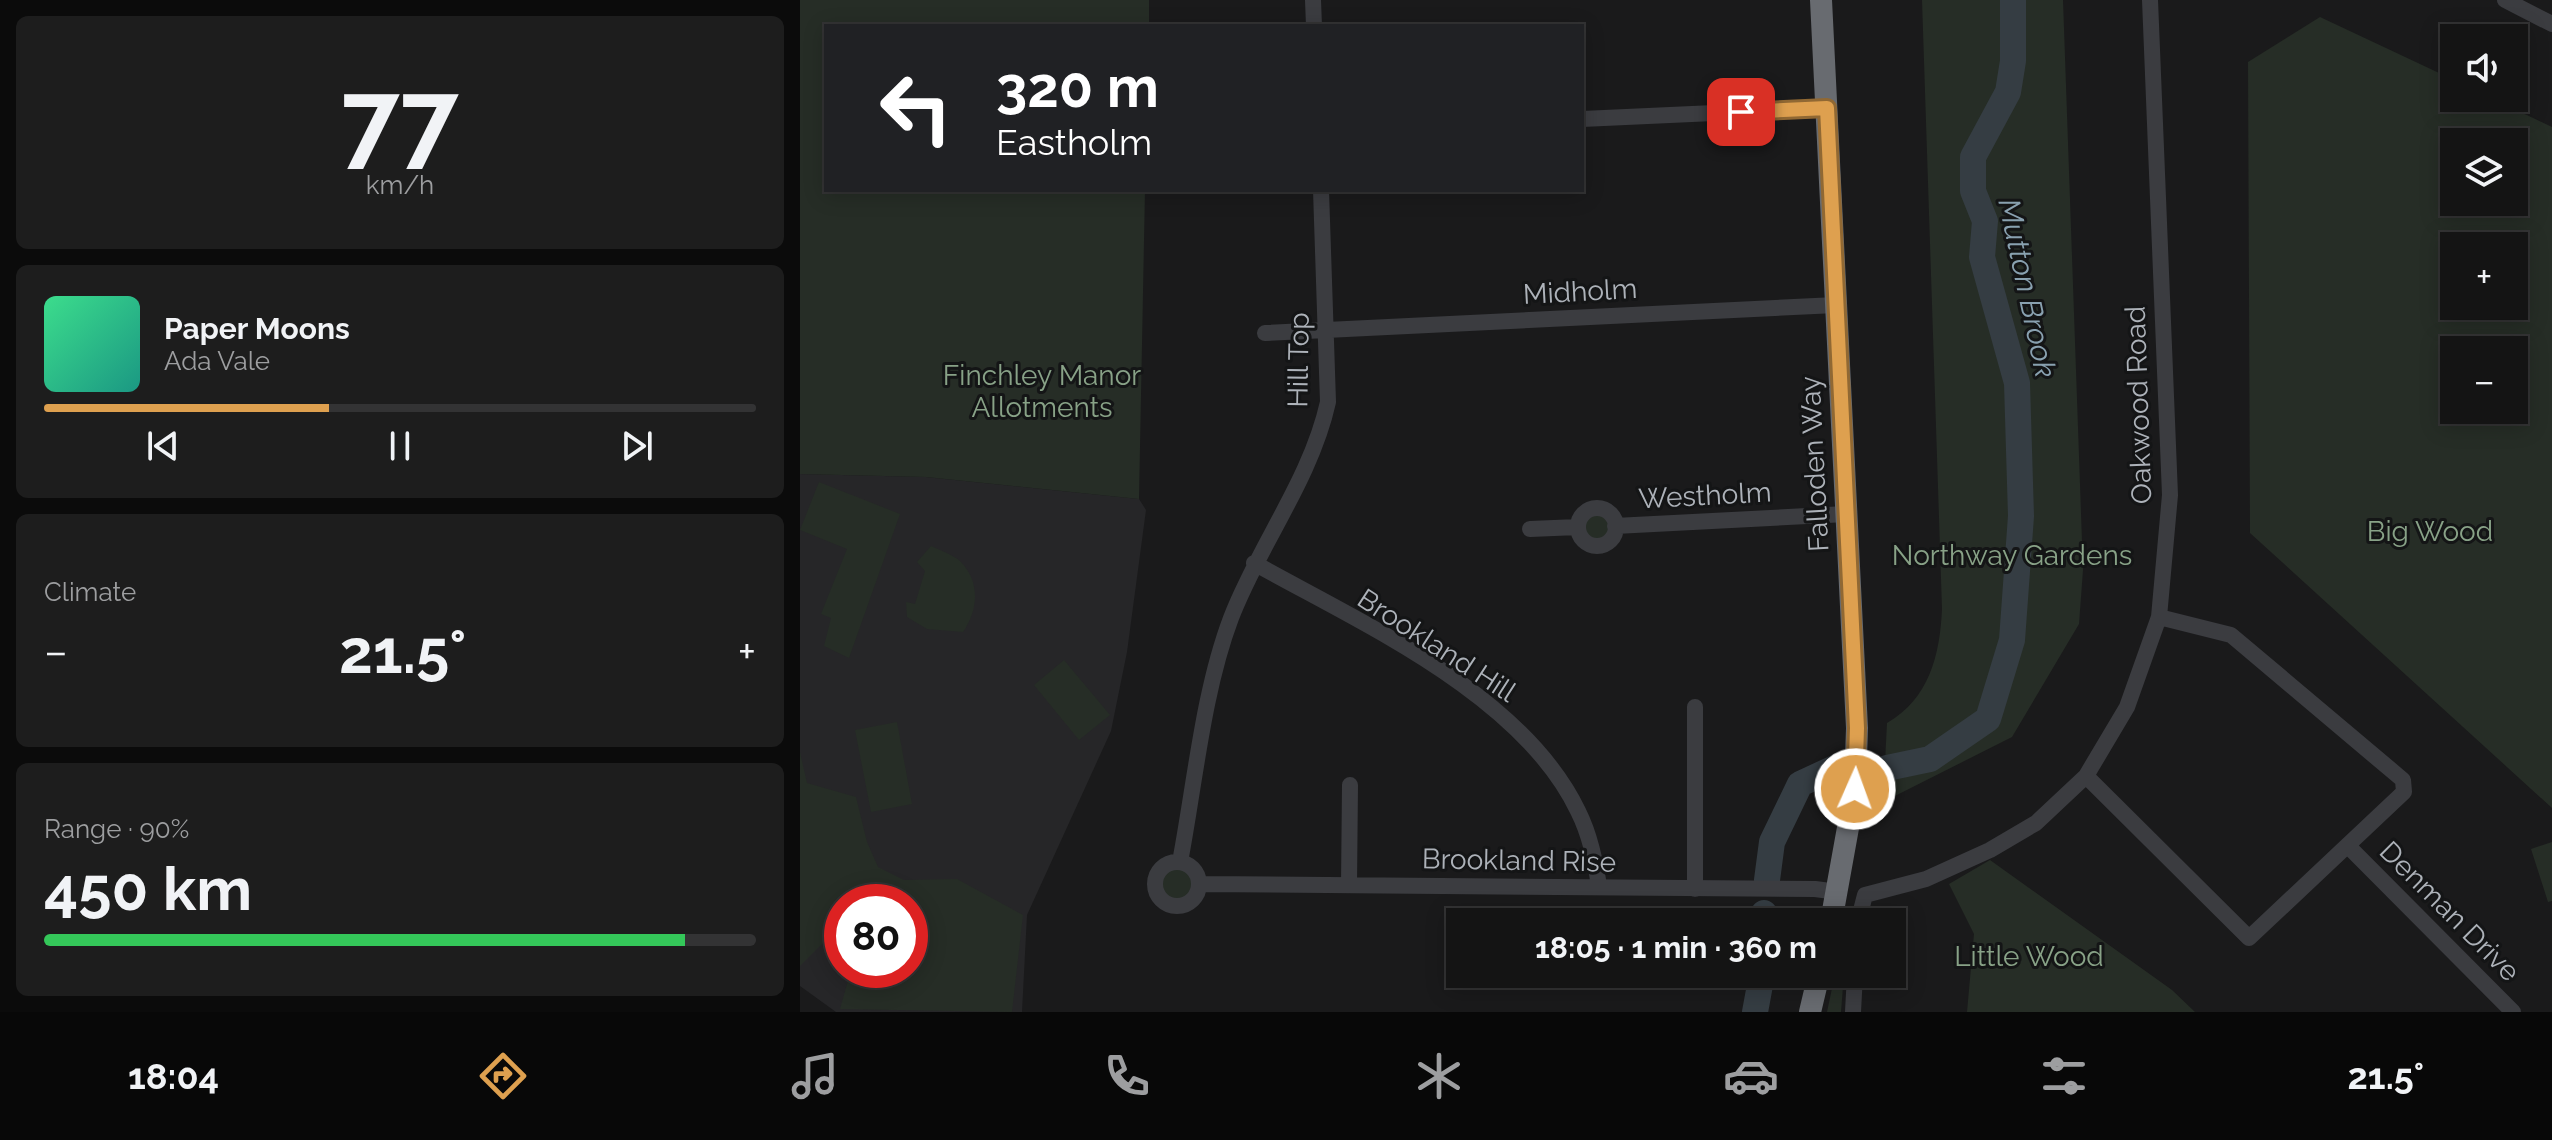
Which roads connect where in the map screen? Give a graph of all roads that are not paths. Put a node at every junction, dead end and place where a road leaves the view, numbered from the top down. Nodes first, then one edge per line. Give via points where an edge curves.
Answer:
1 (1313, 0) edge
2 (1821, 0) edge
3 (2150, 0) edge
4 (2515, 2) edge
5 (1314, 24) edge
6 (2552, 24) edge
7 (1827, 108) junction
8 (1584, 119) edge
9 (1321, 192) edge
10 (1836, 305) junction
11 (1327, 329) junction
12 (1265, 333) dead end
13 (1846, 514) junction
14 (1615, 526) junction
15 (1578, 527) junction
16 (1530, 529) dead end
17 (1254, 563) junction
18 (2159, 617) junction
19 (1695, 707) dead end
20 (2086, 776) junction
21 (1350, 785) dead end
22 (2349, 847) junction
23 (1180, 862) junction
24 (1199, 884) junction
25 (1349, 885) junction
26 (1599, 886) junction
27 (1695, 889) junction
28 (1838, 892) junction
29 (1834, 908) edge
30 (1862, 908) edge
31 (1816, 988) edge
32 (1854, 988) edge
33 (1810, 1012) edge
34 (1853, 1012) edge
35 (2513, 1012) edge

1 - 5 street
2 - 7 highway, Falloden Way
3 - 18 street, Oakwood Road via 2170,495
4 - 6 street
7 - 8 street
7 - 10 highway, Falloden Way
9 - 11 street, Hill Top
10 - 11 street, Midholm
10 - 13 highway, Falloden Way
11 - 12 street, Midholm
11 - 17 street, Hill Top via 1328,402 1321,431
13 - 14 street, Westholm
13 - 28 highway, Falloden Way via 1857,741 1855,789
14 - 15 street, Westholm via 1610,540 1597,545 1584,540
14 - 15 street, Westholm via 1608,511 1592,508 1584,512
15 - 16 street, Westholm
17 - 23 street via 1218,658
17 - 26 street, Brookland Hill via 1388,638 1474,694 1519,732 1577,808 1592,845
18 - 20 street, Oakwood Road via 2127,707
18 - 22 street via 2231,635 2403,780 2404,792
19 - 27 street
20 - 22 street via 2249,938
20 - 30 street, Oakwood Road via 2036,823 1926,879 1865,895
21 - 25 street
22 - 35 street, Denman Drive
23 - 24 street via 1192,867
23 - 24 street via 1157,873 1159,899 1171,906 1185,905
24 - 25 street, Brookland Rise
25 - 26 street, Brookland Rise
26 - 27 street, Brookland Rise
27 - 28 street, Brookland Rise
28 - 29 highway, Falloden Way
31 - 33 highway
32 - 34 street

